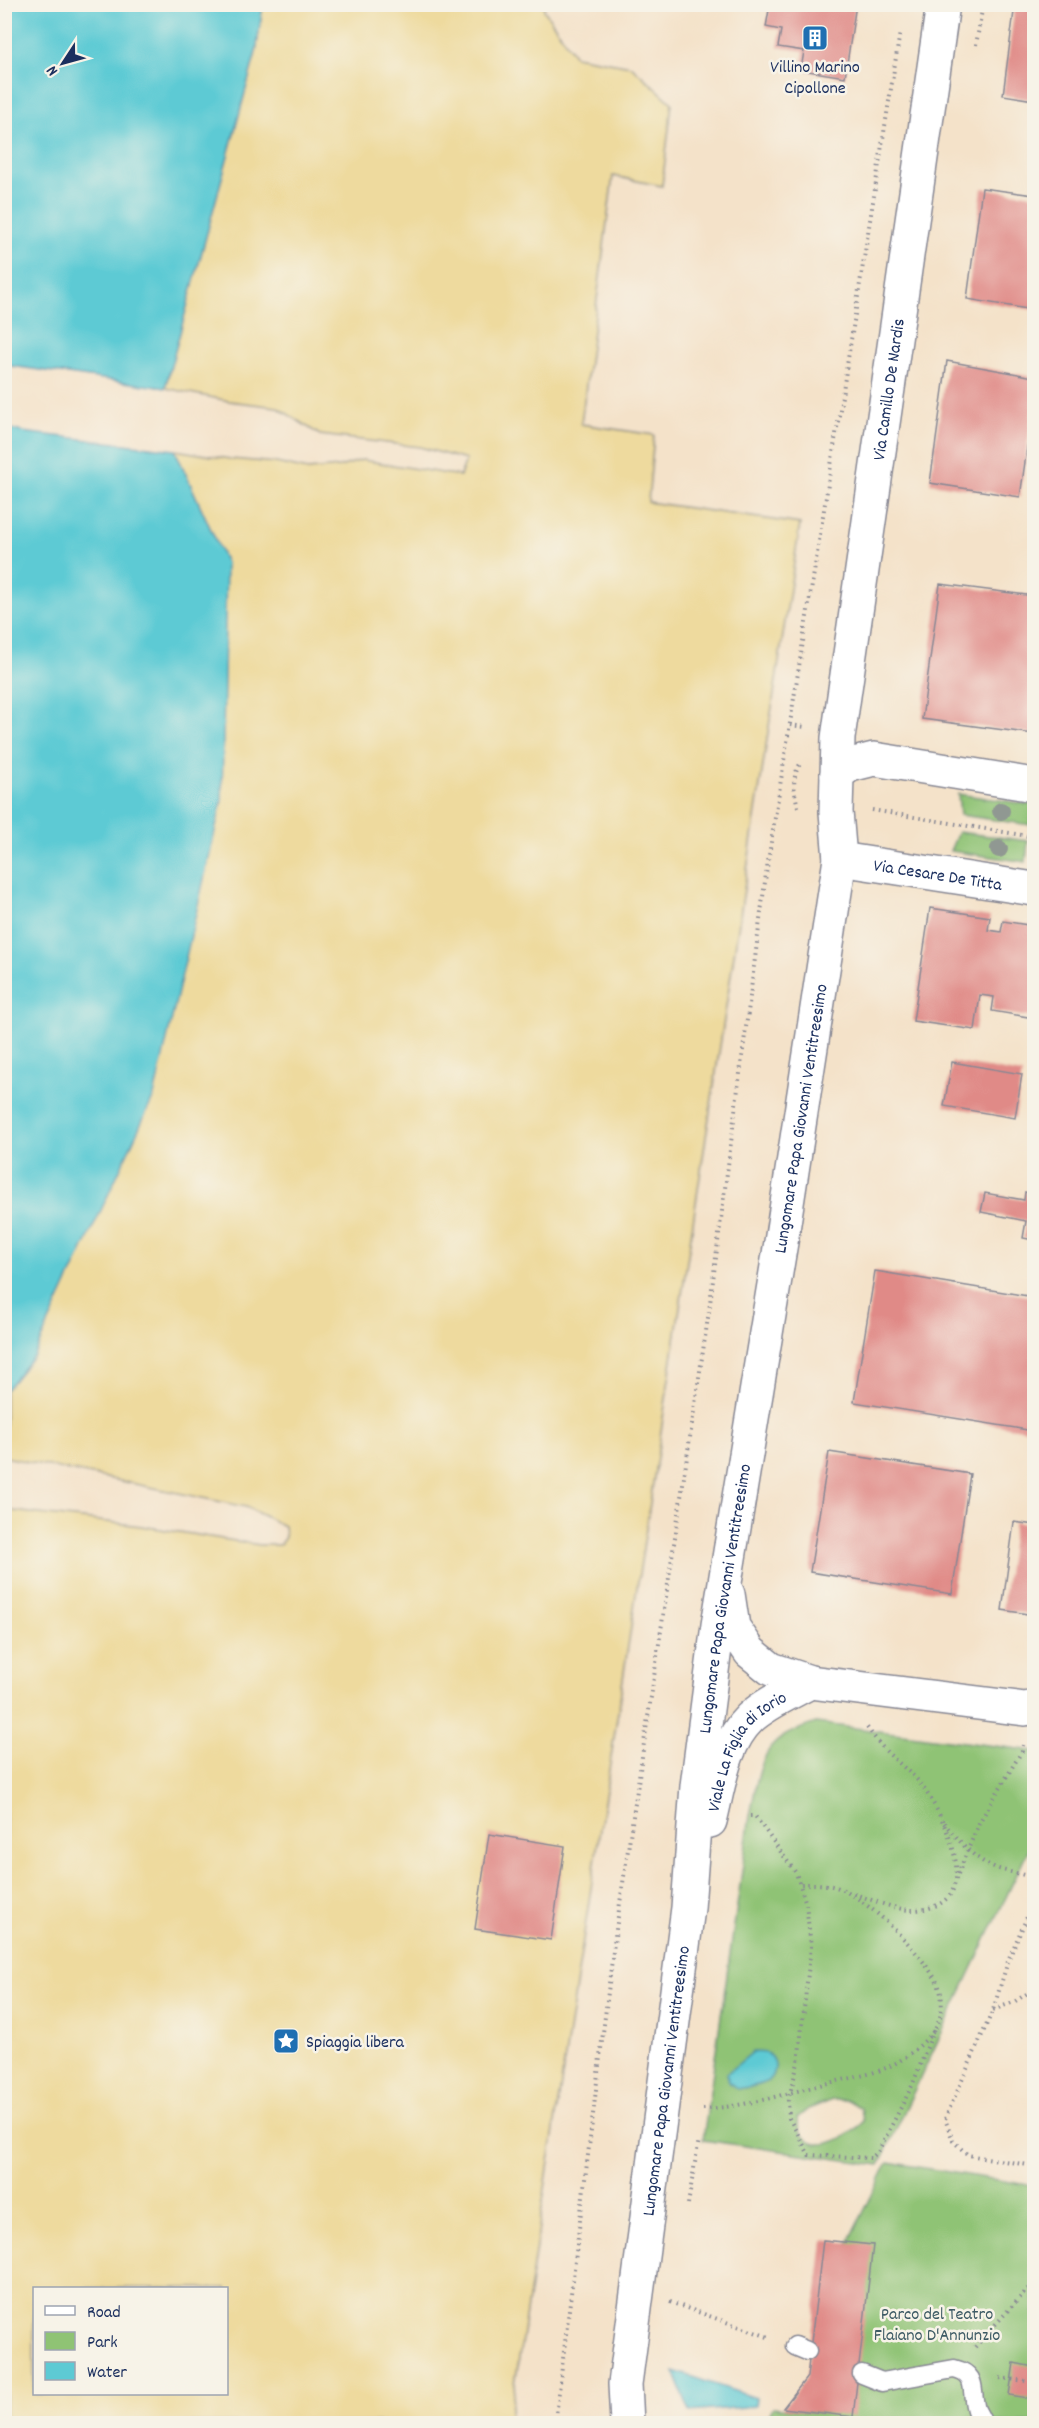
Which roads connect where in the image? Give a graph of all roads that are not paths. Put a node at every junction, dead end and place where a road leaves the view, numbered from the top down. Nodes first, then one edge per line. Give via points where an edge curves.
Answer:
1 (943, 4) edge
2 (837, 774) junction
3 (1035, 785) edge
4 (840, 859) junction
5 (1035, 889) edge
6 (727, 1577) junction
7 (810, 1682) junction
8 (1035, 1707) edge
9 (688, 1908) junction
10 (862, 2374) dead end
11 (627, 2424) edge
12 (983, 2424) edge

1 - 2 street, Via Camillo De Nardis via 838,738
2 - 3 street via 850,765 873,759
2 - 4 street, Lungomare Papa Giovanni Ventitreesimo
4 - 5 street, Via Cesare De Titta
4 - 6 street, Lungomare Papa Giovanni Ventitreesimo
6 - 7 street, Viale La Figlia di Iorio via 733,1627 750,1652 771,1669
6 - 9 street, Lungomare Papa Giovanni Ventitreesimo via 697,1786
7 - 8 street, Viale La Figlia di Iorio via 1025,1709
7 - 9 street, Viale La Figlia di Iorio via 750,1718 729,1749
9 - 11 street, Lungomare Papa Giovanni Ventitreesimo via 625,2384
10 - 12 lane via 882,2382 954,2369 964,2372 970,2377

